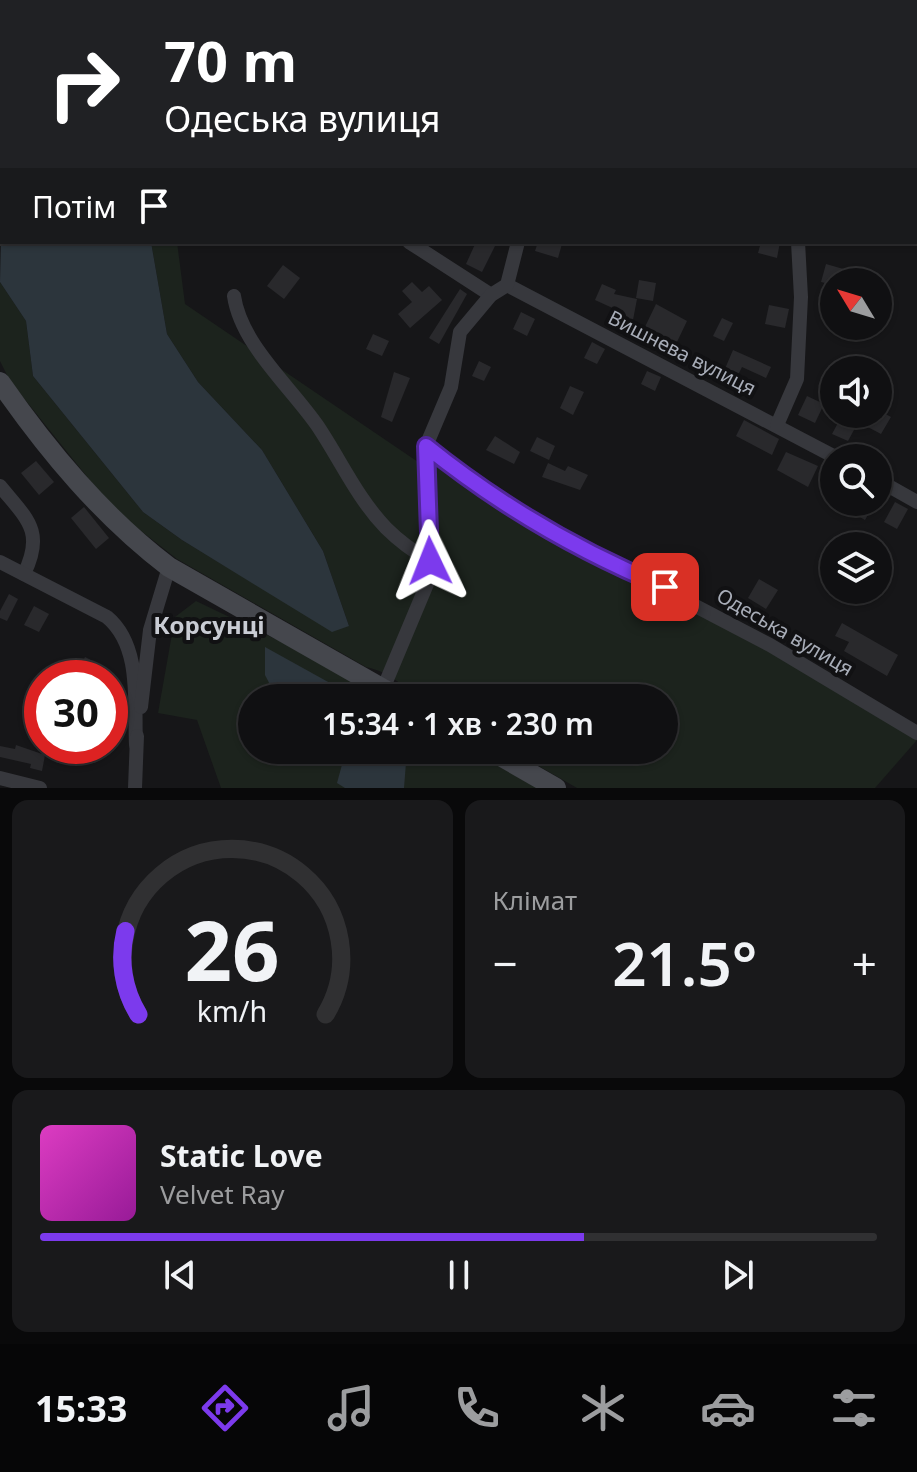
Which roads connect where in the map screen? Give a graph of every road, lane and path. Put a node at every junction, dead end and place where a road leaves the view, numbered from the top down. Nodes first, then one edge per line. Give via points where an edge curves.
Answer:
1 (412, 244) edge
2 (517, 244) edge
3 (798, 244) edge
4 (507, 285) junction
5 (491, 295) junction
6 (234, 296) dead end
7 (0, 382) edge
8 (777, 425) junction
9 (426, 446) junction
10 (820, 449) edge
11 (0, 486) edge
12 (892, 488) edge
13 (917, 502) edge
14 (430, 561) junction
15 (0, 562) edge
16 (169, 567) junction
17 (24, 574) junction
18 (375, 684) edge
19 (394, 684) edge
20 (917, 733) edge
21 (136, 745) junction
22 (514, 764) edge
23 (0, 778) edge
24 (40, 788) edge
25 (135, 788) edge
26 (556, 788) edge

1 - 5 street
2 - 4 street
3 - 8 street via 797,379
4 - 5 street
4 - 8 street, Вишнева вулиця
5 - 9 street via 460,332 451,387
6 - 14 street via 244,325 358,492 385,527
7 - 16 street via 105,514
8 - 10 street, Вишнева вулиця
9 - 14 street
9 - 20 street, Одеська вулиця via 556,533 770,645
11 - 17 street via 33,529 32,557
12 - 13 street
14 - 19 street
15 - 17 street
16 - 18 street
16 - 21 street via 150,630
17 - 21 street via 107,617 126,637
21 - 25 street
22 - 26 street
23 - 24 street

